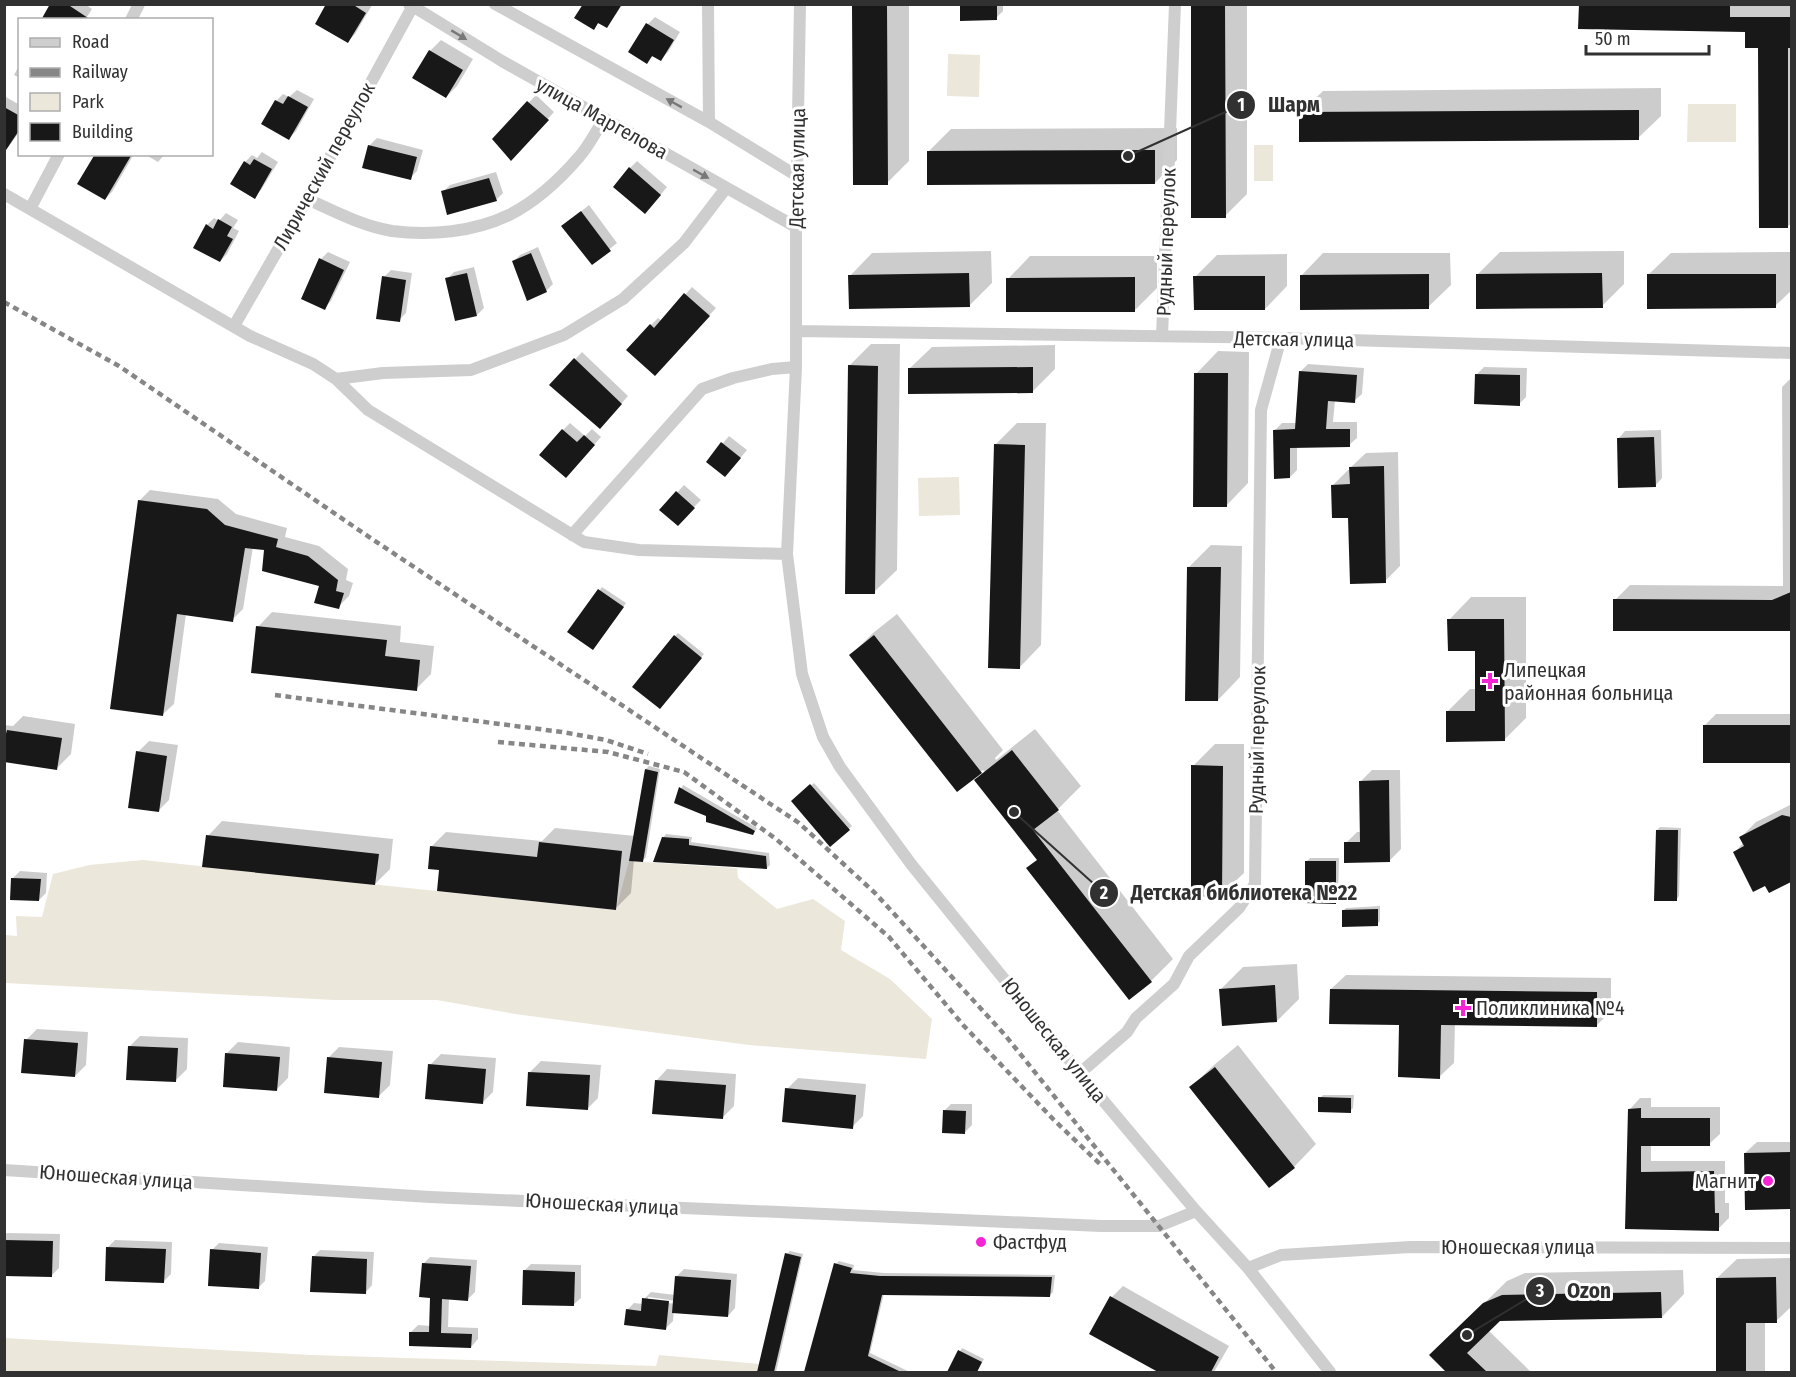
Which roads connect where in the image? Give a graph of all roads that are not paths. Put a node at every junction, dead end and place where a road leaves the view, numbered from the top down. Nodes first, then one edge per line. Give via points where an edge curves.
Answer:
1 (139, 4) edge
2 (495, 4) edge
3 (708, 4) edge
4 (800, 4) edge
5 (1175, 4) edge
6 (412, 5) edge
7 (132, 18) edge
8 (604, 119) junction
9 (709, 122) junction
10 (58, 156) edge
11 (797, 176) junction
12 (726, 188) junction
13 (4, 194) edge
14 (307, 199) junction
15 (30, 209) junction
16 (796, 227) junction
17 (234, 326) junction
18 (797, 331) junction
19 (1162, 336) junction
20 (1281, 338) junction
21 (1791, 353) edge
22 (796, 367) junction
23 (336, 379) junction
24 (572, 535) junction
25 (788, 554) junction
26 (797, 648) joint
27 (1080, 1073) junction
28 (4, 1170) edge
29 (1196, 1211) junction
30 (1791, 1248) edge
31 (1248, 1268) junction
32 (1330, 1372) edge

1 - 7 street
9 -> 2 street
3 - 9 street
4 - 11 street, Детская улица
5 - 19 street, Рудный переулок
6 -> 8 street, улица Маргелова
6 - 14 street, Лирический переулок
8 -> 12 street, улица Маргелова
8 - 14 street via 580,156 543,192 508,215 471,228 429,233 391,230 353,220
9 - 11 street
10 - 15 street
11 - 16 street, Детская улица
12 - 16 street, улица Маргелова
12 - 23 street via 684,243 627,294 564,335 471,370
13 - 15 street
14 - 17 street, Лирический переулок
15 - 17 street
16 - 18 street, Детская улица
17 - 23 street
18 - 19 street, Детская улица
18 - 22 street, Детская улица
19 - 20 street, Детская улица
20 - 21 street, Детская улица
20 - 27 street, Рудный переулок via 1261,410 1255,884 1239,908 1189,956 1174,984
22 - 24 street via 733,378 702,389
22 - 25 street, Детская улица
23 - 24 street via 368,410
24 - 25 street via 584,542 639,550
25 - 26 street, Детская улица
26 - 27 street, Юношеская улица via 811,704 840,767 911,864
27 - 29 street, Юношеская улица
28 - 29 street, Юношеская улица via 430,1197 1090,1226 1159,1226
29 - 31 street, Юношеская улица
30 - 31 street, Юношеская улица via 1410,1247 1281,1255
31 - 32 street, Юношеская улица

